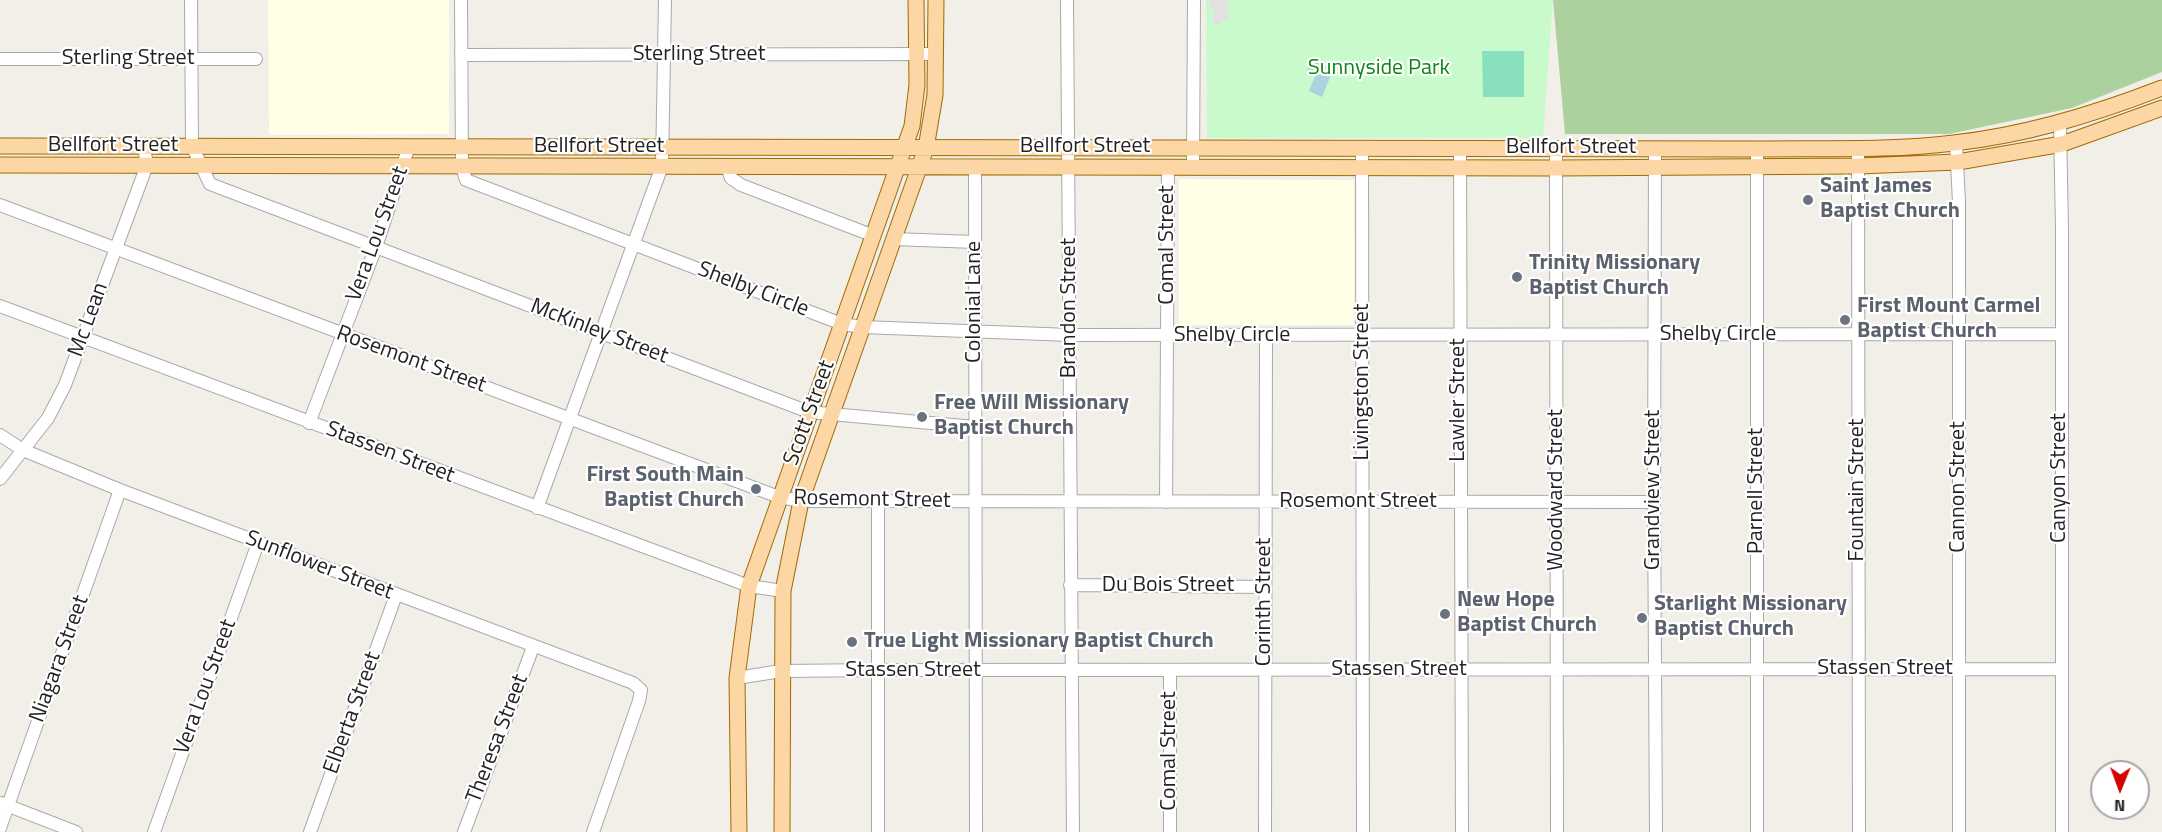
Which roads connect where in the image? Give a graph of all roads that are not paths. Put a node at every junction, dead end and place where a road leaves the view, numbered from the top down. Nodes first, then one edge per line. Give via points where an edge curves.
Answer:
1 (191, 0) edge
2 (461, 0) edge
3 (665, 0) edge
4 (916, 0) edge
5 (936, 0) edge
6 (1067, 0) edge
7 (1194, 0) edge
8 (917, 54) junction
9 (936, 54) junction
10 (461, 55) junction
11 (665, 55) junction
12 (0, 59) edge
13 (190, 59) junction
14 (256, 59) dead end
15 (2162, 88) edge
16 (2162, 108) edge
17 (2060, 124) junction
18 (1956, 143) junction
19 (2062, 144) junction
20 (0, 146) edge
21 (192, 146) junction
22 (295, 146) junction
23 (409, 146) junction
24 (144, 147) junction
25 (462, 147) junction
26 (562, 147) junction
27 (664, 147) junction
28 (761, 147) junction
29 (905, 147) junction
30 (1070, 147) junction
31 (1194, 147) junction
32 (1858, 147) junction
33 (926, 148) junction
34 (1362, 148) junction
35 (1460, 148) junction
36 (1556, 148) junction
37 (1655, 148) junction
38 (1757, 150) junction
39 (1958, 162) junction
40 (0, 165) edge
41 (147, 165) junction
42 (295, 165) junction
43 (403, 166) junction
44 (562, 166) junction
45 (662, 166) junction
46 (1858, 166) junction
47 (202, 167) junction
48 (462, 167) junction
49 (727, 167) junction
50 (761, 167) junction
51 (898, 167) junction
52 (920, 167) junction
53 (975, 167) junction
54 (1070, 167) junction
55 (1193, 167) junction
56 (1362, 167) junction
57 (1168, 168) junction
58 (1460, 168) junction
59 (1557, 168) junction
60 (1656, 168) junction
61 (1757, 168) junction
62 (0, 205) edge
63 (874, 236) junction
64 (893, 239) junction
65 (975, 242) junction
66 (635, 245) junction
67 (376, 247) junction
68 (115, 249) junction
69 (0, 306) edge
70 (842, 324) junction
71 (862, 327) junction
72 (976, 330) junction
73 (603, 333) junction
74 (1959, 334) junction
75 (2060, 334) junction
76 (342, 335) junction
77 (1070, 335) junction
78 (1168, 335) junction
79 (1757, 335) junction
80 (1859, 335) junction
81 (1266, 336) junction
82 (1363, 336) junction
83 (1459, 336) junction
84 (1556, 336) junction
85 (1655, 336) junction
86 (83, 338) junction
87 (809, 412) junction
88 (832, 413) junction
89 (571, 420) junction
90 (309, 423) junction
91 (975, 427) junction
92 (0, 435) edge
93 (23, 450) junction
94 (0, 480) edge
95 (120, 490) junction
96 (779, 497) junction
97 (801, 501) junction
98 (878, 502) junction
99 (975, 502) junction
100 (1070, 502) junction
101 (1166, 502) junction
102 (1264, 502) junction
103 (1364, 502) junction
104 (1460, 502) junction
105 (1558, 502) junction
106 (1654, 502) junction
107 (537, 508) junction
108 (258, 543) junction
109 (1070, 585) junction
110 (749, 586) junction
111 (1265, 587) junction
112 (783, 591) junction
113 (396, 595) junction
114 (533, 647) junction
115 (1858, 669) junction
116 (1958, 669) junction
117 (2061, 669) junction
118 (878, 670) junction
119 (976, 670) junction
120 (1072, 670) junction
121 (1170, 670) junction
122 (1265, 670) junction
123 (1363, 670) junction
124 (1461, 670) junction
125 (1557, 670) junction
126 (1654, 670) junction
127 (1756, 670) junction
128 (781, 671) junction
129 (737, 678) junction
130 (4, 804) edge
131 (0, 828) edge
132 (76, 832) edge
133 (154, 832) edge
134 (310, 832) edge
135 (464, 832) edge
136 (593, 832) edge
137 (739, 832) edge
138 (782, 832) edge
139 (878, 832) edge
140 (976, 832) edge
141 (1073, 832) edge
142 (1170, 832) edge
143 (1265, 832) edge
144 (1363, 832) edge
145 (1462, 832) edge
146 (1557, 832) edge
147 (1656, 832) edge
148 (1757, 832) edge
149 (1859, 832) edge
150 (1959, 832) edge
151 (2062, 832) edge

1 - 13 street
2 - 10 street
3 - 11 street
4 - 8 main road, Scott Street
5 - 9 main road, Scott Street
6 - 30 street, Brandon Street
7 - 31 street, Comal Street
8 - 9 street, Sterling Street
8 - 11 street, Sterling Street
8 - 29 main road, Scott Street via 915,107
9 - 33 main road, Scott Street via 935,95
10 - 11 street, Sterling Street
10 - 25 street
11 - 27 street
12 - 13 street, Sterling Street
13 - 14 street, Sterling Street
13 - 21 street
15 - 17 main road, Bellfort Street
16 - 19 main road, Bellfort Street
17 - 18 main road, Bellfort Street
17 - 19 street, Canyon Street
18 - 32 main road, Bellfort Street
18 - 39 street, Cannon Street
19 - 39 main road, Bellfort Street
19 - 75 street, Canyon Street
20 - 24 main road, Bellfort Street
21 - 22 main road, Bellfort Street
21 - 24 main road, Bellfort Street
21 - 47 street, McKinley Street
22 - 23 main road, Bellfort Street
22 - 42 main road
23 - 25 main road, Bellfort Street
23 - 43 street, Vera Lou Street
24 - 41 street
25 - 26 main road, Bellfort Street
25 - 48 street
26 - 27 main road, Bellfort Street
26 - 44 main road
27 - 28 main road, Bellfort Street
27 - 45 street
28 - 29 main road, Bellfort Street
28 - 50 main road
29 - 33 main road, Bellfort Street
29 - 51 main road, Scott Street
30 - 31 main road, Bellfort Street
30 - 33 main road, Bellfort Street
30 - 54 street, Brandon Street
31 - 34 main road, Bellfort Street
31 - 55 street, Comal Street
32 - 38 main road, Bellfort Street
32 - 46 street, Fountain Street
33 - 52 main road, Scott Street
34 - 35 main road, Bellfort Street
34 - 56 street, Livingston Street
35 - 36 main road, Bellfort Street
35 - 58 street, Lawler Street
36 - 37 main road, Bellfort Street
36 - 59 street, Woodward Street
37 - 38 main road, Bellfort Street
37 - 60 street, Grandview Street
38 - 61 street, Parnell Street
39 - 46 main road, Bellfort Street
39 - 74 street, Cannon Street
40 - 41 main road, Bellfort Street
41 - 47 main road, Bellfort Street
41 - 68 street, Mc Lean
42 - 43 main road, Bellfort Street
42 - 47 main road, Bellfort Street
43 - 48 main road, Bellfort Street
43 - 67 street, Vera Lou Street
44 - 45 main road, Bellfort Street
44 - 48 main road, Bellfort Street
45 - 49 main road, Bellfort Street
45 - 66 street
46 - 61 main road, Bellfort Street
46 - 80 street, Fountain Street
47 - 67 street, McKinley Street via 210,184
48 - 66 street, Shelby Circle via 466,180 477,186
49 - 50 main road, Bellfort Street
49 - 63 street via 731,178 741,185
50 - 51 main road, Bellfort Street
51 - 52 main road, Bellfort Street
51 - 63 main road, Scott Street
52 - 53 main road, Bellfort Street
52 - 64 main road, Scott Street
53 - 54 main road, Bellfort Street
53 - 65 street, Colonial Lane
54 - 57 main road, Bellfort Street
54 - 77 street, Brandon Street
55 - 56 main road, Bellfort Street
55 - 57 main road, Bellfort Street
56 - 58 main road, Bellfort Street
56 - 82 street, Livingston Street
57 - 78 street, Comal Street
58 - 59 main road, Bellfort Street
58 - 83 street, Lawler Street
59 - 60 main road, Bellfort Street
59 - 84 street, Woodward Street
60 - 61 main road, Bellfort Street
60 - 85 street, Grandview Street
61 - 79 street, Parnell Street
62 - 68 street, Rosemont Street
63 - 70 main road, Scott Street
64 - 65 street
64 - 71 main road, Scott Street
65 - 72 street, Colonial Lane
66 - 70 street, Shelby Circle
66 - 73 street
67 - 73 street, McKinley Street
67 - 76 street, Vera Lou Street
68 - 76 street, Rosemont Street
68 - 86 street, Mc Lean
69 - 86 street, Stassen Street
70 - 71 street, Shelby Circle
70 - 87 main road, Scott Street
71 - 72 street, Shelby Circle
71 - 88 main road, Scott Street
72 - 77 street, Shelby Circle
72 - 91 street, Colonial Lane
73 - 87 street, McKinley Street
73 - 89 street
74 - 75 street, Shelby Circle
74 - 80 street, Shelby Circle
74 - 116 street, Cannon Street
75 - 117 street, Canyon Street
76 - 89 street, Rosemont Street
76 - 90 street, Vera Lou Street
77 - 78 street, Shelby Circle
77 - 100 street, Brandon Street
78 - 81 street, Shelby Circle
78 - 101 street, Comal Street
79 - 80 street, Shelby Circle
79 - 85 street, Shelby Circle
79 - 127 street, Parnell Street
80 - 115 street, Fountain Street
81 - 82 street, Shelby Circle
81 - 102 street, Corinth Street
82 - 83 street, Shelby Circle
82 - 103 street, Livingston Street
83 - 84 street, Shelby Circle
83 - 104 street, Lawler Street
84 - 85 street, Shelby Circle
84 - 105 street, Woodward Street
85 - 106 street, Grandview Street
86 - 90 street, Stassen Street
86 - 93 street, Mc Lean via 48,418
87 - 88 street, McKinley Street
87 - 96 main road, Scott Street
88 - 91 street, McKinley Street
88 - 97 main road, Scott Street
89 - 96 street, Rosemont Street
89 - 107 street
90 - 107 street, Stassen Street
91 - 99 street, Colonial Lane
92 - 93 street, Sunflower Street
93 - 94 street, Mc Lean
93 - 95 street, Sunflower Street
95 - 108 street, Sunflower Street
95 - 130 street, Niagara Street
96 - 97 street, Rosemont Street
96 - 110 main road, Scott Street
97 - 98 street, Rosemont Street
97 - 112 main road, Scott Street
98 - 99 street, Rosemont Street
98 - 118 street
99 - 100 street, Rosemont Street
99 - 119 street, Colonial Lane
100 - 101 street, Rosemont Street
100 - 109 street, Brandon Street
101 - 102 street, Rosemont Street
102 - 103 street, Rosemont Street
102 - 111 street, Corinth Street
103 - 104 street, Rosemont Street
103 - 123 street, Livingston Street
104 - 105 street, Rosemont Street
104 - 124 street, Lawler Street
105 - 106 street, Rosemont Street
105 - 125 street, Woodward Street
106 - 126 street, Grandview Street
107 - 110 street, Stassen Street
108 - 113 street, Sunflower Street
108 - 133 street, Vera Lou Street
109 - 111 street, Du Bois Street
109 - 120 street, Brandon Street
110 - 112 street, Stassen Street
110 - 129 main road, Scott Street
111 - 122 street, Corinth Street
112 - 128 main road, Scott Street
113 - 114 street, Sunflower Street
113 - 134 street, Elberta Street
114 - 135 street, Theresa Street
114 - 136 street, Sunflower Street via 633,683 641,690
115 - 116 street, Stassen Street
115 - 127 street, Stassen Street
115 - 149 street, Fountain Street
116 - 117 street, Stassen Street
116 - 150 street, Cannon Street
117 - 151 street, Canyon Street
118 - 119 street, Stassen Street
118 - 128 street, Stassen Street
118 - 139 street
119 - 120 street, Stassen Street
119 - 140 street, Colonial Lane
120 - 121 street, Stassen Street
120 - 141 street, Brandon Street
121 - 122 street, Stassen Street
121 - 142 street, Comal Street
122 - 123 street, Stassen Street
122 - 143 street, Corinth Street
123 - 124 street, Stassen Street
123 - 144 street, Livingston Street
124 - 125 street, Stassen Street
124 - 145 street, Lawler Street
125 - 126 street, Stassen Street
125 - 146 street, Woodward Street
126 - 127 street, Stassen Street
126 - 147 street, Grandview Street
127 - 148 street, Parnell Street
128 - 129 street, Stassen Street
128 - 138 main road, Scott Street
129 - 137 main road, Scott Street
130 - 131 street, Niagara Street
130 - 132 street

